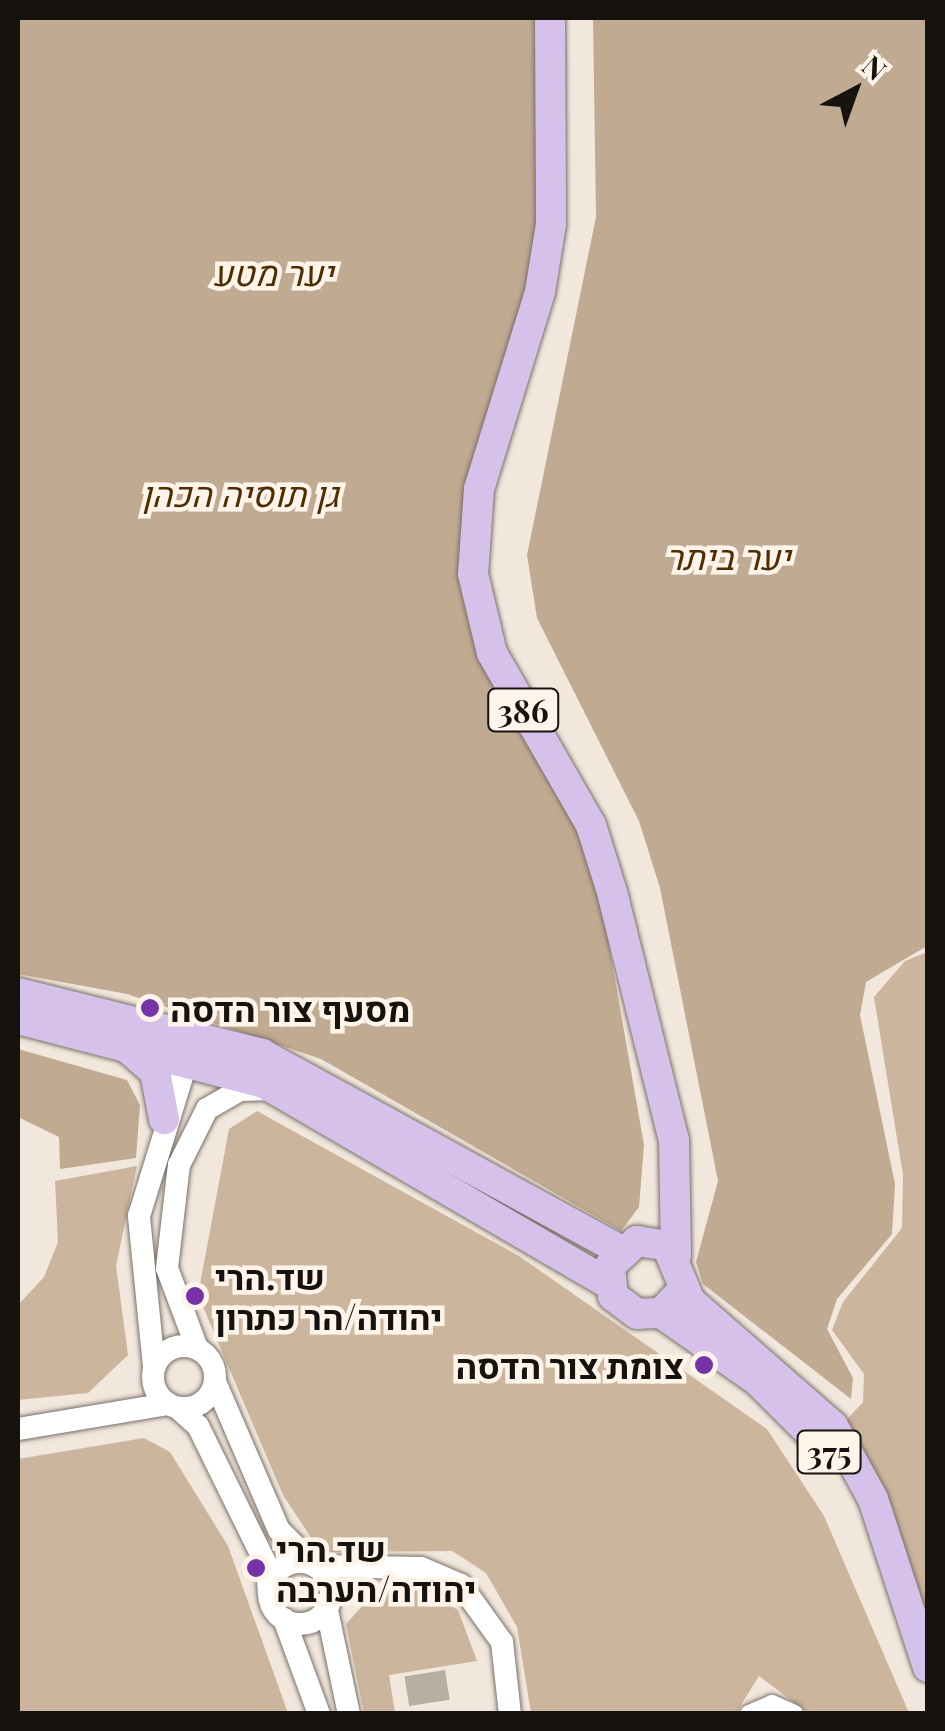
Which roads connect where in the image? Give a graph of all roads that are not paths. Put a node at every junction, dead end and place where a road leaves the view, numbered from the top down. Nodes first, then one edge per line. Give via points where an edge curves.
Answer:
1 (550, 18) edge
2 (18, 993) edge
3 (18, 1020) edge
4 (109, 1036) junction
5 (210, 1036) junction
6 (185, 1057) junction
7 (283, 1091) junction
8 (667, 1102) junction
9 (164, 1119) junction
10 (633, 1245) junction
11 (676, 1255) junction
12 (609, 1284) junction
13 (671, 1302) junction
14 (197, 1348) junction
15 (154, 1372) junction
16 (216, 1384) junction
17 (173, 1406) junction
18 (113, 1412) junction
19 (18, 1429) edge
20 (314, 1565) junction
21 (371, 1568) junction
22 (269, 1594) junction
23 (329, 1605) junction
24 (284, 1620) junction
25 (925, 1659) edge
26 (320, 1714) edge
27 (349, 1714) edge
28 (510, 1714) edge
29 (749, 1714) edge
30 (794, 1714) edge

1 - 8 main road, 386 via 551,224 540,292 478,490 473,574 492,653 590,825
2 - 5 main road
3 - 4 main road, 375
4 - 6 main road, 375
4 - 9 main road via 155,1072
5 - 6 street
5 - 10 main road via 354,1097
6 - 7 main road, 375
6 - 9 street
7 - 12 main road, 375
7 - 14 street via 228,1094 185,1145 167,1219 167,1268
8 - 10 main road, 386 via 661,1218
8 - 11 main road, 386
9 - 15 street via 138,1240
10 - 11 main road
10 - 12 main road
11 - 13 main road
12 - 13 main road, 375 via 630,1312
13 - 25 main road, 375 via 800,1388 848,1446
14 - 15 street via 168,1350
14 - 16 street via 213,1363
15 - 17 street
15 - 18 street
16 - 17 street via 204,1402
16 - 20 street via 279,1530
17 - 18 street
17 - 22 street via 198,1426 266,1566
18 - 19 street
20 - 21 street
20 - 22 street via 284,1566
20 - 23 street
21 - 23 street
21 - 28 street via 441,1573 478,1600 502,1642
22 - 24 street
23 - 24 street via 310,1623
23 - 27 street
24 - 26 street
29 - 30 street via 772,1704

